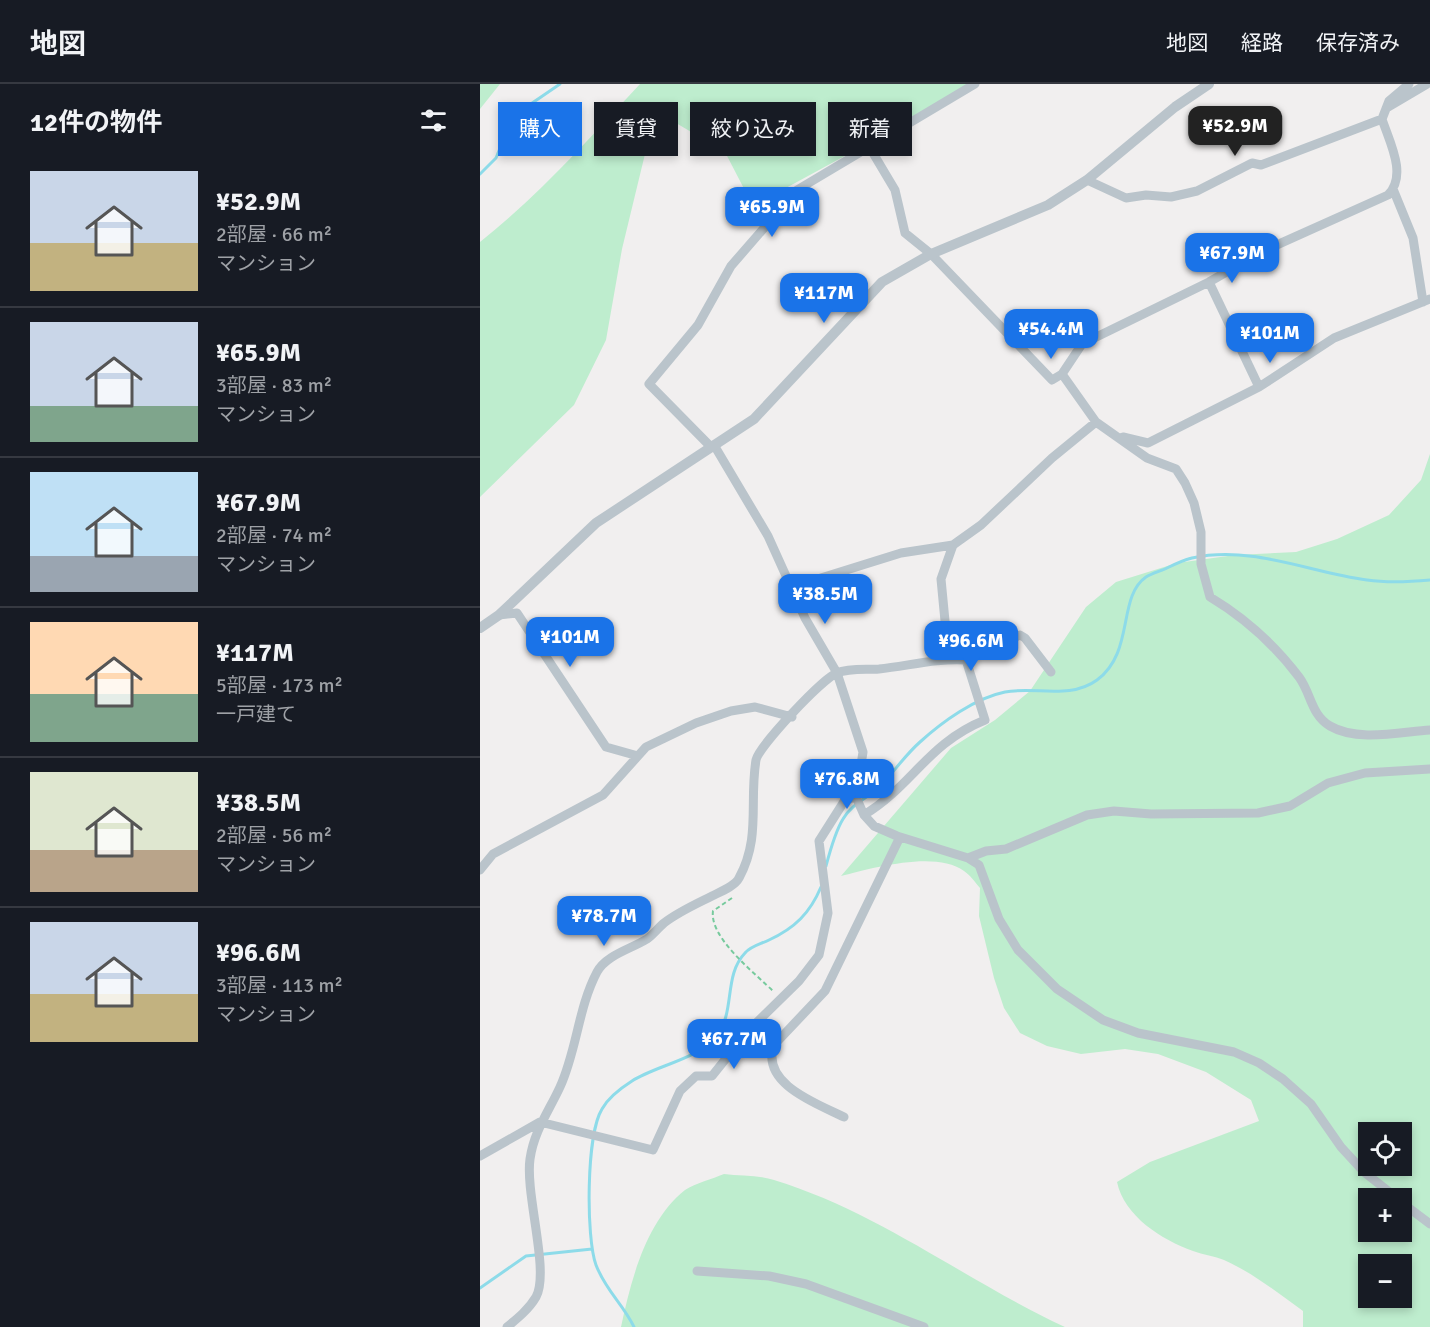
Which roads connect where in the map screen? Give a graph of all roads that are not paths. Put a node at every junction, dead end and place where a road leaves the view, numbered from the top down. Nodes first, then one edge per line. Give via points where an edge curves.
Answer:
1 (975, 84) edge
2 (1209, 84) edge
3 (1409, 84) edge
4 (1427, 84) edge
5 (1386, 109) junction
6 (1382, 119) junction
7 (912, 122) edge
8 (856, 156) edge
9 (875, 156) edge
10 (1088, 180) junction
11 (1393, 189) junction
12 (931, 254) junction
13 (1209, 282) junction
14 (1427, 300) edge
15 (1062, 374) junction
16 (1259, 387) junction
17 (1096, 422) junction
18 (1118, 436) junction
19 (713, 446) junction
20 (953, 545) junction
21 (792, 587) junction
22 (499, 615) junction
23 (480, 628) edge
24 (966, 660) junction
25 (1050, 672) dead end
26 (837, 673) junction
27 (792, 717) junction
28 (1430, 730) edge
29 (638, 756) junction
30 (1430, 769) edge
31 (856, 797) junction
32 (864, 815) junction
33 (900, 837) junction
34 (968, 858) junction
35 (480, 870) edge
36 (844, 1117) dead end
37 (540, 1122) junction
38 (480, 1156) edge
39 (1384, 1188) edge
40 (1412, 1210) edge
41 (1430, 1224) edge
42 (697, 1271) dead end
43 (507, 1327) edge
44 (924, 1327) edge

1 - 7 street
2 - 10 street via 1174,107
3 - 5 street via 1389,101
4 - 5 street
5 - 6 street
6 - 10 street via 1261,165 1252,163 1197,191 1171,197 1126,198
6 - 11 street via 1396,160
8 - 19 street via 797,190 730,266 698,325 649,384
9 - 12 street via 895,190 904,233
10 - 12 street via 1048,205
11 - 13 street via 1388,195 1261,252
11 - 14 street via 1413,238
12 - 15 street via 1052,380
12 - 19 street via 882,282 754,419
13 - 15 street via 1082,344
13 - 16 street
14 - 16 street via 1334,338
15 - 17 street
16 - 18 street via 1148,443
17 - 18 street
17 - 20 street via 981,525
18 - 28 street via 1147,458 1176,469 1194,503 1201,532 1201,564 1210,597 1256,629 1300,678 1318,716 1331,727 1354,734
19 - 21 street via 768,536
19 - 22 street via 597,523
20 - 21 street via 902,553
20 - 24 street via 941,579 945,621 950,639
21 - 26 street
22 - 23 street
22 - 29 street via 517,613 606,747
24 - 25 street via 1020,635
24 - 26 street via 944,658 921,665
24 - 32 street via 985,720 945,741 882,804
26 - 27 street via 817,687
26 - 31 street via 863,752
27 - 29 street via 755,707 731,711 646,747
27 - 37 street via 771,735 756,757 755,824 750,853 738,881 664,923 647,939 599,968 585,996 581,1023 560,1086
29 - 35 street via 603,795 493,854
30 - 34 street via 1365,772 1328,783 1290,806 1258,813 1114,811 1087,816 1006,849
31 - 32 street
31 - 37 street via 845,800 819,841 828,913 819,955 712,1076 696,1076 680,1091 653,1150
32 - 33 street via 874,826
33 - 34 street
33 - 36 street via 825,991 771,1053 771,1064 777,1074 795,1092
34 - 39 street via 979,865 999,919 1018,950 1057,989 1103,1020 1138,1033 1223,1050 1259,1062 1311,1104 1341,1147
37 - 38 street
37 - 43 street via 530,1161 542,1274 537,1296
40 - 41 street
42 - 44 street via 769,1276 806,1284

